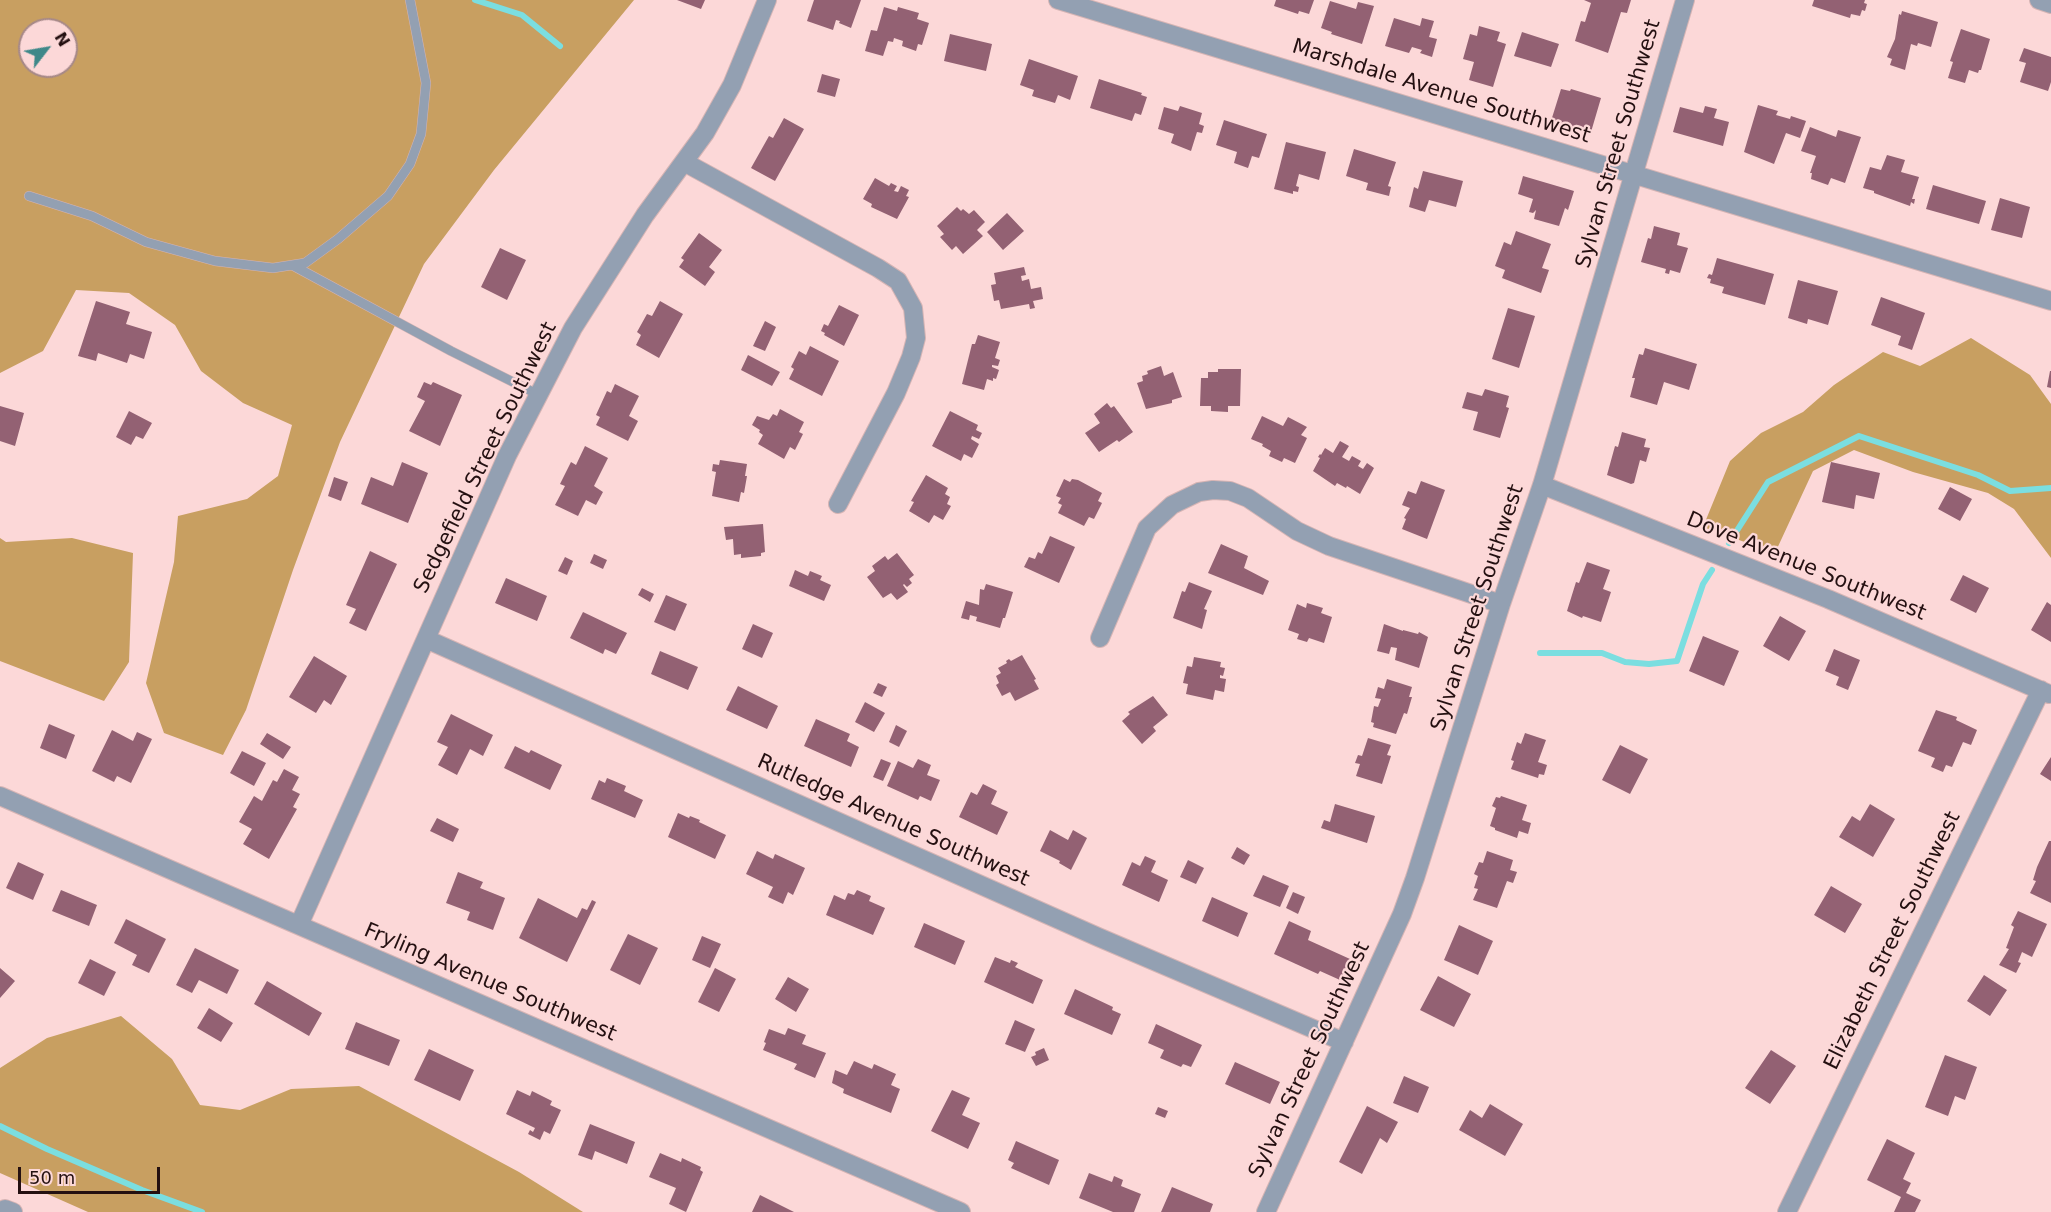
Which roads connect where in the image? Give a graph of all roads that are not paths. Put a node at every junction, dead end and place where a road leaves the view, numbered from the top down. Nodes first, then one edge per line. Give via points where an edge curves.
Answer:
1 (410, 0) edge
2 (767, 0) edge
3 (1058, 0) edge
4 (1685, 0) edge
5 (2039, 0) edge
6 (2051, 4) edge
7 (684, 162) junction
8 (1634, 174) junction
9 (29, 196) dead end
10 (292, 265) junction
11 (2051, 301) edge
12 (539, 394) junction
13 (1542, 485) junction
14 (838, 504) dead end
15 (1501, 604) junction
16 (1100, 638) dead end
17 (426, 639) junction
18 (2046, 693) edge
19 (0, 796) edge
20 (298, 925) junction
21 (1344, 1042) junction
22 (961, 1212) edge
23 (1266, 1212) edge
24 (1787, 1212) edge

1 - 10 lane via 426,83 421,134 410,164 388,196 338,239 305,263
2 - 7 street, Sedgefield Street Southwest via 732,85
3 - 8 street, Marshdale Avenue Southwest
4 - 8 street, Sylvan Street Southwest
5 - 6 street
7 - 12 street, Sedgefield Street Southwest via 573,328
7 - 14 street via 878,268 898,281 913,308 916,338 911,357
8 - 11 street, Marshdale Avenue Southwest
8 - 13 street, Sylvan Street Southwest
9 - 10 lane via 92,216 146,242 215,261
10 - 12 lane
12 - 17 street, Sedgefield Street Southwest via 507,456
13 - 15 street, Sylvan Street Southwest
13 - 18 street, Dove Avenue Southwest via 1828,599
15 - 16 street via 1329,546 1297,531 1248,498 1213,490 1198,492 1172,505 1148,528
15 - 21 street, Sylvan Street Southwest via 1415,878
17 - 20 street, Sedgefield Street Southwest
17 - 21 street, Rutledge Avenue Southwest
18 - 24 street, Elizabeth Street Southwest
19 - 20 street, Fryling Avenue Southwest
20 - 22 street, Fryling Avenue Southwest
21 - 23 street, Sylvan Street Southwest

